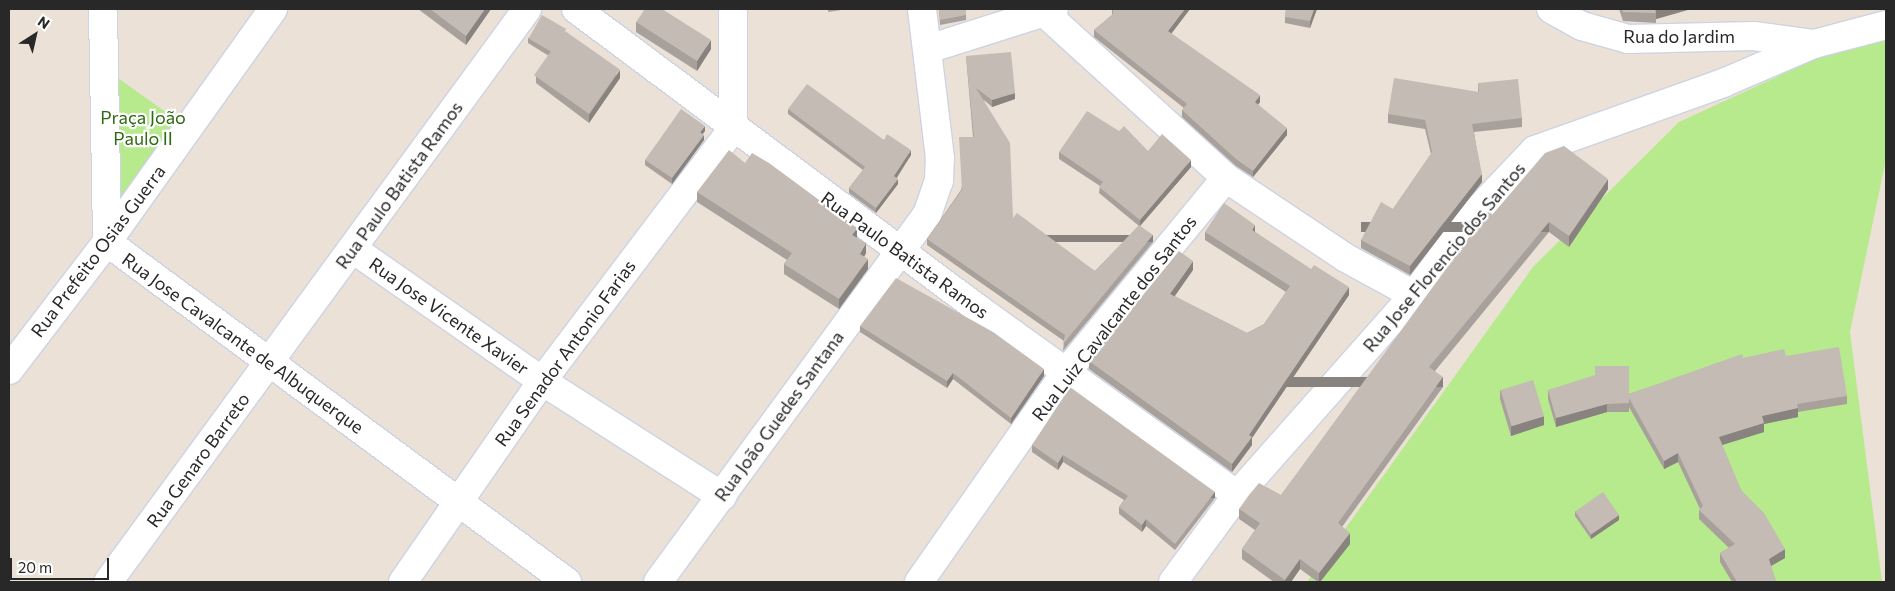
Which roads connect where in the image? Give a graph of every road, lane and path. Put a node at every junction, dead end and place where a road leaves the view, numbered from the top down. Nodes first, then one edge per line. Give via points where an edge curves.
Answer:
1 (103, 9) edge
2 (273, 9) edge
3 (527, 9) edge
4 (576, 9) edge
5 (733, 9) edge
6 (922, 9) edge
7 (1551, 9) edge
8 (1050, 11) edge
9 (1886, 25) edge
10 (1814, 44) junction
11 (928, 49) junction
12 (733, 128) junction
13 (1226, 178) junction
14 (107, 242) junction
15 (353, 249) junction
16 (900, 250) junction
17 (1414, 295) junction
18 (270, 362) junction
19 (9, 370) edge
20 (1066, 372) junction
21 (542, 381) junction
22 (1237, 495) junction
23 (722, 496) junction
24 (458, 502) junction
25 (108, 582) edge
26 (403, 582) edge
27 (568, 582) edge
28 (658, 582) edge
29 (919, 582) edge
30 (1173, 582) edge

1 - 14 street, Rua Jose Cavalcante de Albuquerque
2 - 14 street, Rua Prefeito Osias Guerra
3 - 15 street, Rua Paulo Batista Ramos
4 - 12 street, Rua Paulo Batista Ramos
5 - 12 street
6 - 11 street
7 - 10 street, Rua do Jardim via 1582,26 1628,39 1754,36
8 - 11 street
8 - 13 street
9 - 10 street, Rua Jose Florencio dos Santos
10 - 17 street, Rua Jose Florencio dos Santos via 1723,83 1535,150 1474,214
11 - 16 street via 940,181 927,215
12 - 16 street, Rua Paulo Batista Ramos
12 - 21 street, Rua Senador Antonio Farias
13 - 17 street via 1346,258
13 - 20 street, Rua Luiz Cavalcante dos Santos
14 - 18 street, Rua Jose Cavalcante de Albuquerque
14 - 19 street, Rua Prefeito Osias Guerra
15 - 18 street, Rua Paulo Batista Ramos
15 - 21 street, Rua Jose Vicente Xavier
16 - 20 street, Rua Paulo Batista Ramos
16 - 23 street, Rua João Guedes Santana
17 - 22 street, Rua Jose Florencio dos Santos
18 - 24 street, Rua Jose Cavalcante de Albuquerque
18 - 25 street, Rua Genaro Barreto
20 - 22 street, Rua Paulo Batista Ramos
20 - 29 street, Rua Luiz Cavalcante dos Santos
21 - 23 street, Rua Jose Vicente Xavier
21 - 24 street, Rua Senador Antonio Farias
22 - 30 street, Rua Jose Florencio dos Santos
23 - 28 street, Rua João Guedes Santana
24 - 26 street, Rua Senador Antonio Farias
24 - 27 street, Rua Jose Cavalcante de Albuquerque

